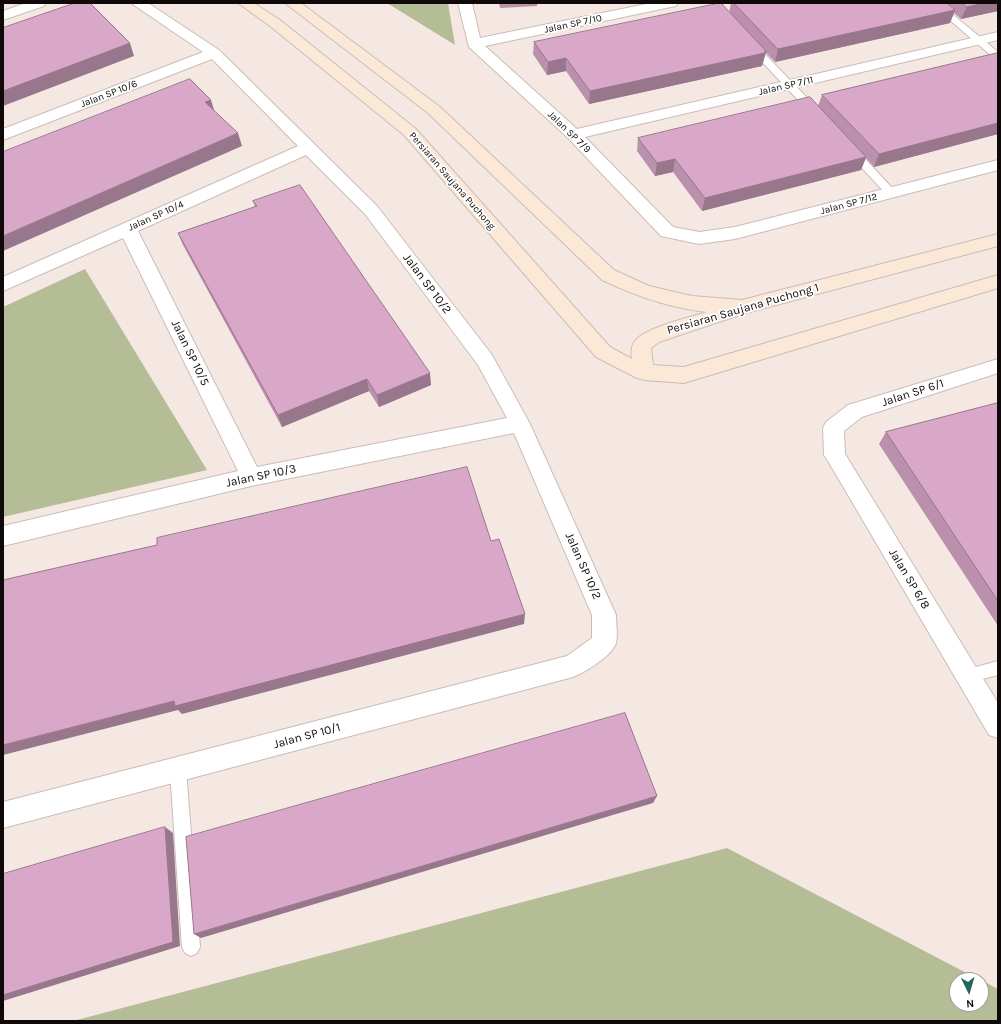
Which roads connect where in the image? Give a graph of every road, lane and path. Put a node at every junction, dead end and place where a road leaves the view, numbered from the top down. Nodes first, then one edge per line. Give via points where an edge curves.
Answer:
1 (39, 3) edge
2 (138, 3) edge
3 (245, 3) edge
4 (292, 3) edge
5 (465, 3) edge
6 (671, 3) edge
7 (934, 3) edge
8 (3, 16) edge
9 (743, 36) edge
10 (998, 36) edge
11 (978, 41) junction
12 (474, 44) junction
13 (214, 53) junction
14 (998, 57) edge
15 (789, 85) junction
16 (821, 119) edge
17 (574, 135) junction
18 (3, 136) edge
19 (843, 142) edge
20 (309, 147) junction
21 (998, 165) edge
22 (891, 193) junction
23 (128, 229) junction
24 (699, 238) joint
25 (998, 240) edge
26 (998, 282) edge
27 (3, 285) edge
28 (742, 307) junction
29 (998, 366) edge
30 (644, 373) junction
31 (520, 424) junction
32 (833, 428) joint
33 (251, 477) junction
34 (3, 536) edge
35 (604, 643) joint
36 (998, 668) edge
37 (967, 676) junction
38 (998, 726) edge
39 (178, 770) junction
40 (3, 815) edge
41 (191, 947) dead end

1 - 8 street
2 - 13 street, Jalan SP 10/2
3 - 30 street, Persiaran Saujana Puchong via 275,23 410,132 603,352 625,366
4 - 28 street via 434,110 608,275 640,291 666,299 701,305
5 - 12 street
6 - 12 street, Jalan SP 7/10
7 - 11 lane
9 - 15 lane
10 - 11 street, Jalan SP 7/11
11 - 14 lane
11 - 15 street, Jalan SP 7/11
12 - 17 street, Jalan SP 7/9
13 - 18 street, Jalan SP 10/6
13 - 20 street, Jalan SP 10/2
15 - 16 lane
15 - 17 street, Jalan SP 7/11
17 - 24 street, Jalan SP 7/9 via 667,232
19 - 22 lane
20 - 23 street, Jalan SP 10/4
20 - 31 street, Jalan SP 10/2 via 375,216 485,360
21 - 22 street, Jalan SP 7/12
22 - 24 street, Jalan SP 7/12 via 735,233
23 - 27 street, Jalan SP 10/4
23 - 33 street, Jalan SP 10/5
25 - 28 street, Persiaran Saujana Puchong 1
26 - 30 street via 684,375
28 - 30 street, Persiaran Saujana Puchong 1 via 652,336 642,345
29 - 32 street, Jalan SP 6/1 via 855,411
31 - 33 street, Jalan SP 10/3
31 - 35 street, Jalan SP 10/2 via 604,615
32 - 37 street, Jalan SP 6/8 via 835,455
33 - 34 street, Jalan SP 10/3
35 - 39 street, Jalan SP 10/1 via 573,666
36 - 37 lane
37 - 38 street, Jalan SP 6/8
39 - 40 street, Jalan SP 10/1
39 - 41 lane

